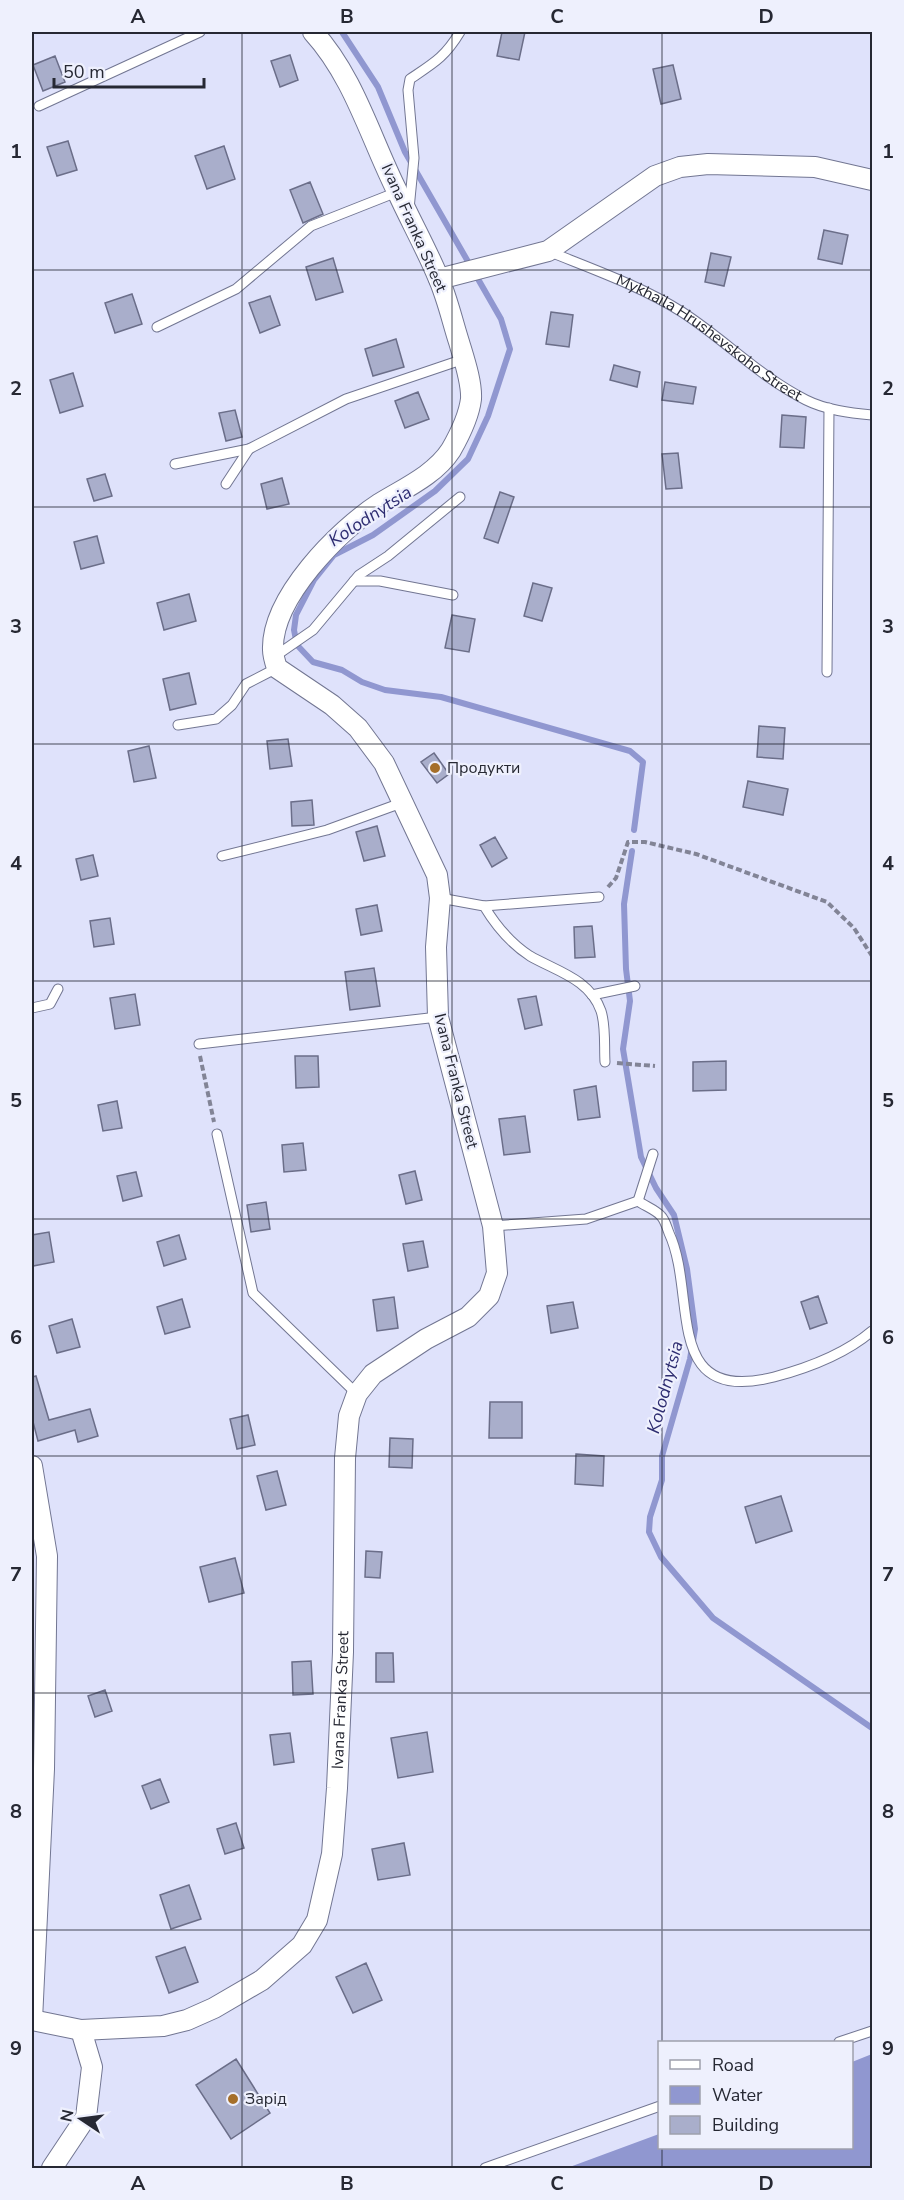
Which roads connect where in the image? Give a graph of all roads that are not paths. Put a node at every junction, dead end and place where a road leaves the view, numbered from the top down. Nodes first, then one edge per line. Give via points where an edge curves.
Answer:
1 (200, 32) edge
2 (313, 32) edge
3 (460, 32) edge
4 (39, 106) dead end
5 (873, 180) edge
6 (406, 200) junction
7 (548, 251) junction
8 (446, 277) junction
9 (157, 327) dead end
10 (464, 359) junction
11 (829, 408) junction
12 (873, 415) edge
13 (249, 449) junction
14 (175, 464) dead end
15 (226, 484) dead end
16 (460, 497) dead end
17 (354, 581) junction
18 (453, 595) dead end
19 (278, 658) junction
20 (827, 672) dead end
21 (178, 725) dead end
22 (404, 802) junction
23 (222, 856) dead end
24 (599, 897) road end
25 (440, 898) junction
26 (484, 906) junction
27 (635, 986) dead end
28 (58, 989) dead end
29 (592, 995) junction
30 (32, 1008) edge
31 (438, 1017) junction
32 (199, 1044) road end
33 (605, 1062) road end
34 (217, 1134) road end
35 (653, 1154) dead end
36 (638, 1201) junction
37 (493, 1226) junction
38 (873, 1331) edge
39 (357, 1394) junction
40 (32, 1466) edge
41 (32, 2020) edge
42 (81, 2030) junction
43 (873, 2031) edge
44 (845, 2041) edge
45 (658, 2107) edge
46 (52, 2169) edge
47 (485, 2169) edge

1 - 4 lane
2 - 6 street, Ivana Franka Street via 329,49
3 - 6 lane via 436,63 410,79 414,158
5 - 7 street via 815,167 680,167 656,176
6 - 8 street, Ivana Franka Street
6 - 9 lane via 311,226 236,289
7 - 8 street
7 - 11 lane, Mykhaila Hrushevskoho Street via 682,312 732,352 806,400
8 - 10 street, Ivana Franka Street
10 - 13 lane via 346,399
10 - 19 street, Ivana Franka Street via 471,399 450,452 421,479 377,505 334,538 290,598 277,627 273,650
11 - 12 lane, Mykhaila Hrushevskoho Street
11 - 20 lane
13 - 14 lane
13 - 15 lane
16 - 17 lane
17 - 18 lane via 380,581
17 - 19 lane via 313,630
19 - 21 lane via 246,684 232,705 216,719
19 - 22 street, Ivana Franka Street via 358,728 384,763
22 - 23 lane via 327,830
22 - 25 street, Ivana Franka Street via 437,875
24 - 26 lane
25 - 26 lane
25 - 31 street, Ivana Franka Street via 436,947
26 - 29 lane via 498,929 529,955 571,976
27 - 29 lane
28 - 30 lane via 50,1004
29 - 33 lane via 602,1013
31 - 32 lane
31 - 37 street, Ivana Franka Street
34 - 39 lane via 253,1293
35 - 36 lane
36 - 37 lane via 586,1219
36 - 38 lane via 662,1217 676,1248 689,1338 707,1371 721,1380 737,1384 797,1371 855,1346
37 - 39 street, Ivana Franka Street via 498,1273 489,1296 468,1317 373,1374
39 - 42 street, Ivana Franka Street via 349,1416 345,1458 343,1652 332,1854 317,1920 302,1945 262,1980 214,2008 163,2026
40 - 41 street via 47,1556 44,1769
41 - 42 street, Ivana Franka Street
42 - 46 street via 92,2067 86,2117
43 - 44 lane
45 - 47 lane

